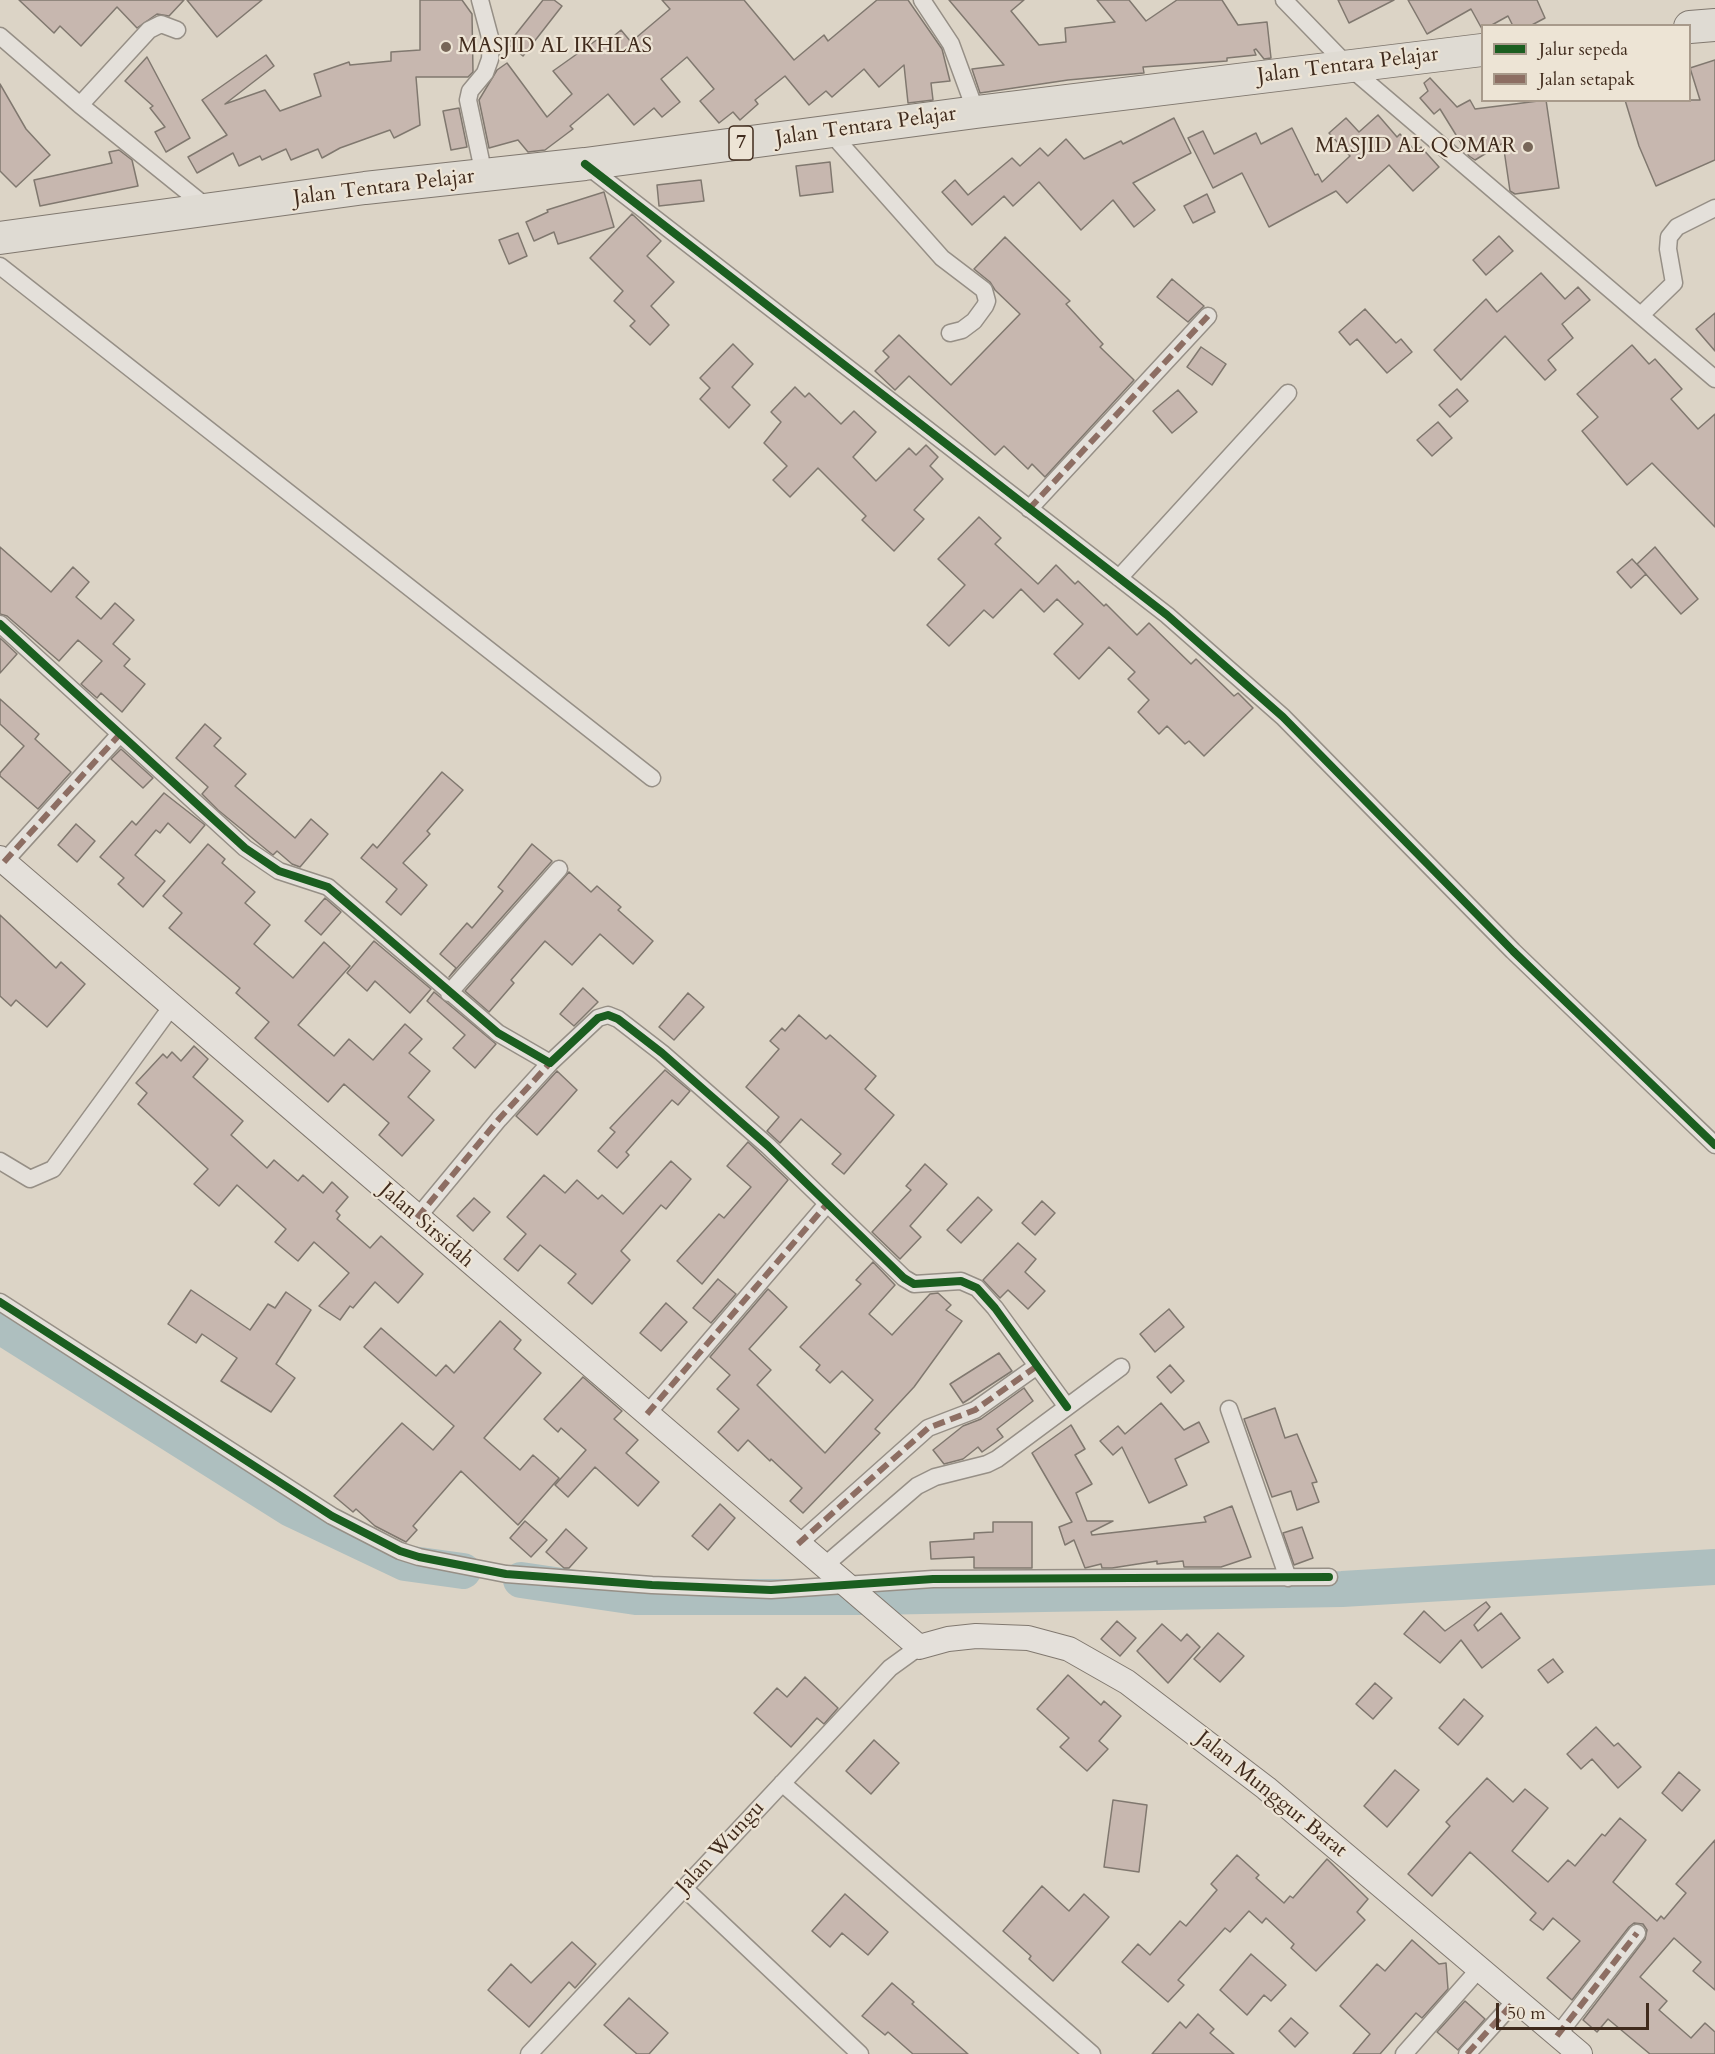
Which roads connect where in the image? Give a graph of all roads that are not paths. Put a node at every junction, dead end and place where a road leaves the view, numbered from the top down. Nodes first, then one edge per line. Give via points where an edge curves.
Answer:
1 (480, 0) edge
2 (922, 0) edge
3 (1284, 0) edge
4 (1715, 25) edge
5 (1691, 27) edge
6 (177, 30) dead end
7 (0, 36) edge
8 (1481, 50) edge
9 (1347, 65) junction
10 (80, 105) junction
11 (976, 112) junction
12 (830, 132) junction
13 (585, 164) junction
14 (484, 176) junction
15 (1715, 208) edge
16 (212, 211) junction
17 (0, 238) edge
18 (0, 266) edge
19 (1642, 314) junction
20 (1208, 316) dead end
21 (951, 333) dead end
22 (1715, 379) edge
23 (1288, 393) dead end
24 (1029, 509) junction
25 (1119, 578) junction
26 (0, 624) edge
27 (120, 734) junction
28 (652, 778) dead end
29 (2, 860) edge
30 (559, 869) dead end
31 (449, 993) junction
32 (172, 1006) junction
33 (550, 1064) junction
34 (1715, 1145) edge
35 (0, 1161) edge
36 (827, 1204) junction
37 (417, 1218) junction
38 (0, 1302) edge
39 (1037, 1366) junction
40 (1121, 1367) dead end
41 (1067, 1407) junction
42 (1229, 1409) dead end
43 (647, 1414) junction
44 (798, 1544) junction
45 (824, 1566) junction
46 (1329, 1577) dead end
47 (1288, 1578) junction
48 (851, 1589) junction
49 (919, 1647) junction
50 (782, 1783) junction
51 (684, 1888) junction
52 (1636, 1933) dead end
53 (1480, 1968) junction
54 (1515, 2001) junction
55 (1557, 2036) junction
56 (529, 2054) edge
57 (860, 2054) edge
58 (1092, 2054) edge
59 (1404, 2054) edge
60 (1467, 2054) edge
61 (1580, 2054) edge

1 - 14 street via 491,41 490,58 468,100
2 - 11 street via 951,44
3 - 9 street
4 - 5 highway
6 - 10 street via 161,24 149,30
7 - 10 street
8 - 9 highway, Jalan Tentara Pelajar / 7
9 - 11 highway, Jalan Tentara Pelajar / 7
9 - 19 street
10 - 16 street
11 - 12 highway, Jalan Tentara Pelajar / 7
12 - 13 highway, Jalan Tentara Pelajar / 7
12 - 21 street via 942,258 984,291 987,301 974,321
13 - 14 highway, Jalan Tentara Pelajar / 7
13 - 24 street
14 - 16 highway, Jalan Tentara Pelajar / 7 via 365,188
15 - 19 street via 1677,227 1669,237 1674,283
16 - 17 highway, Jalan Tentara Pelajar / 7
18 - 28 street
19 - 22 street
20 - 24 street
23 - 25 street
24 - 25 street
25 - 34 street via 1282,717 1513,951
26 - 27 street
27 - 29 street
27 - 31 street via 245,848 279,871 328,887
29 - 32 street, Jalan Sirsidah
30 - 31 street
31 - 33 street via 485,1025
32 - 35 street via 53,1168 30,1179
32 - 37 street, Jalan Sirsidah
33 - 36 street via 598,1018 608,1015 618,1019 768,1146
33 - 37 street
36 - 39 street via 908,1281 923,1285 961,1281 977,1288
36 - 43 street
37 - 43 street, Jalan Sirsidah
38 - 48 street via 332,1516 400,1551 506,1574 540,1577 771,1590
39 - 41 street
39 - 44 street via 975,1410 934,1424
40 - 41 street
41 - 45 street via 987,1464 935,1477 917,1486
42 - 47 street
43 - 44 street, Jalan Sirsidah
44 - 45 street, Jalan Sirsidah
45 - 48 street, Jalan Sirsidah
46 - 47 street
47 - 48 street via 933,1579
48 - 49 street, Jalan Sirsidah
49 - 50 street, Jalan Wungu via 890,1668
49 - 53 street, Jalan Munggur Barat via 976,1636 1028,1638 1069,1648 1096,1663 1127,1682 1266,1788
50 - 51 street, Jalan Wungu
50 - 58 street
51 - 56 street, Jalan Wungu
51 - 57 street
52 - 55 street
53 - 54 street, Jalan Munggur Barat
53 - 59 street
54 - 55 street, Jalan Munggur Barat
54 - 60 street
55 - 61 street, Jalan Munggur Barat

